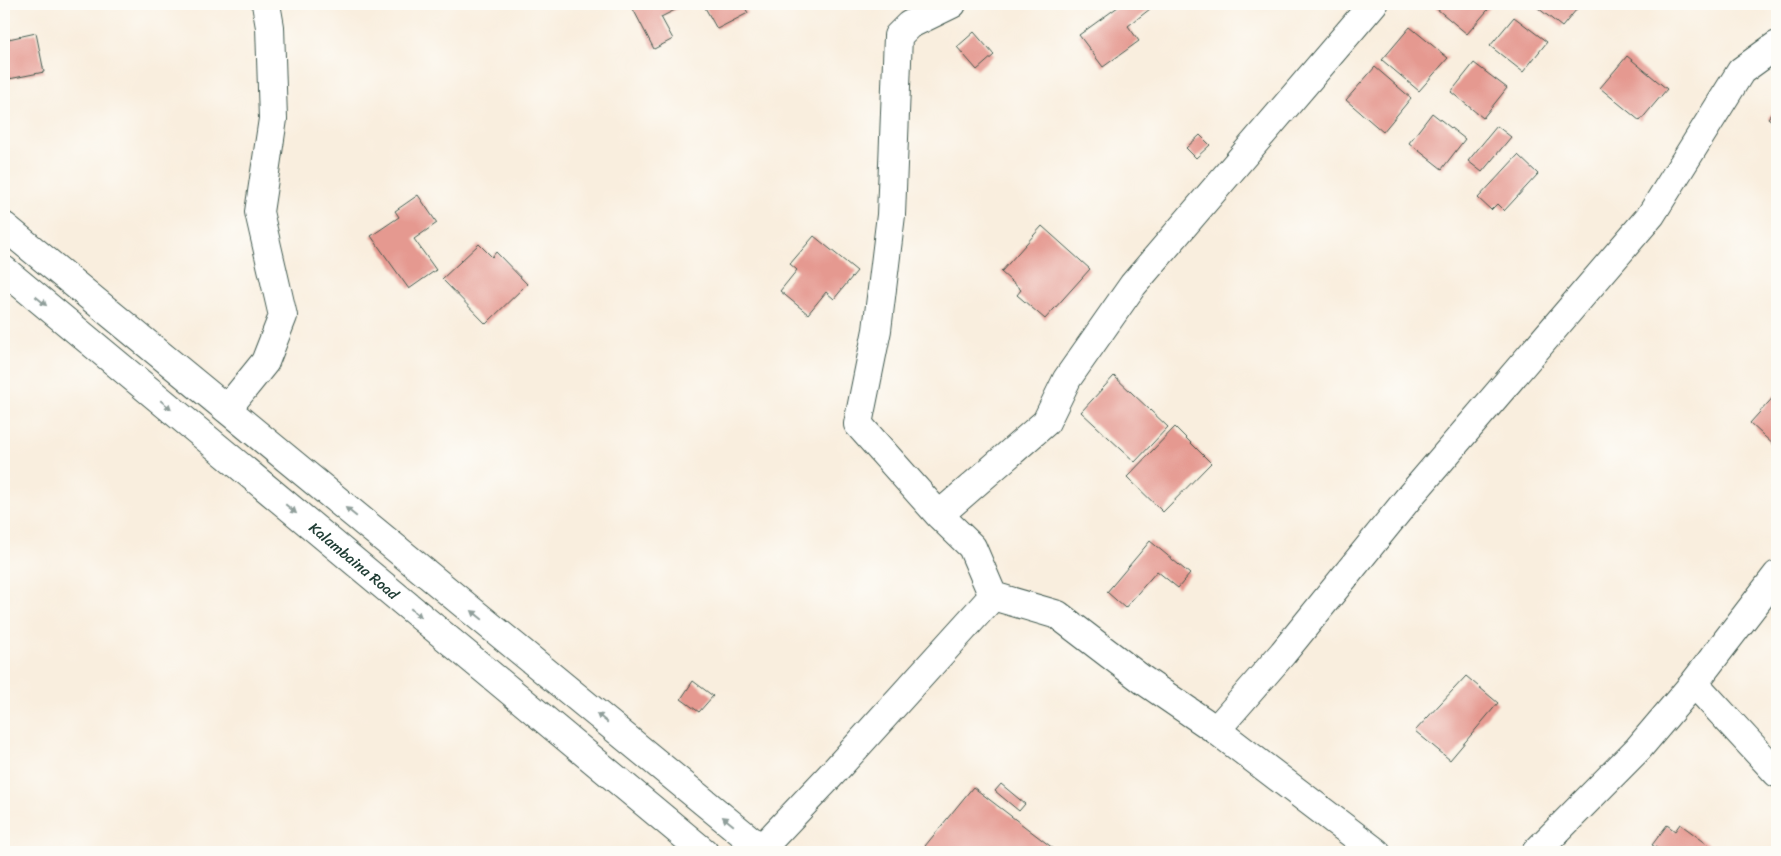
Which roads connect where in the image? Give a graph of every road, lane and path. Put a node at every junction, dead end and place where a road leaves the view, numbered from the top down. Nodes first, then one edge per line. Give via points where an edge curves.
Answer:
1 (266, 4) edge
2 (952, 4) edge
3 (1373, 4) edge
4 (1777, 45) edge
5 (4, 226) edge
6 (4, 270) edge
7 (226, 409) junction
8 (940, 515) junction
9 (1777, 575) edge
10 (993, 596) junction
11 (1694, 683) junction
12 (1216, 730) junction
13 (1777, 773) edge
14 (763, 850) edge
15 (704, 852) edge
16 (1376, 852) edge
17 (1536, 852) edge

1 - 7 street via 274,119 259,212 283,316 265,362
2 - 8 street via 909,25 898,36 891,215 876,330 858,424
3 - 8 street via 1133,285 1066,379 1046,422
4 - 12 street via 1741,71 1651,215
5 - 7 street
6 -> 15 street, Kalambaina Road
14 -> 7 street
8 - 10 street via 972,547
9 - 11 street
10 - 12 street via 1058,615 1143,680
10 - 14 street
11 - 13 street
11 - 17 street via 1638,749
12 - 16 street

